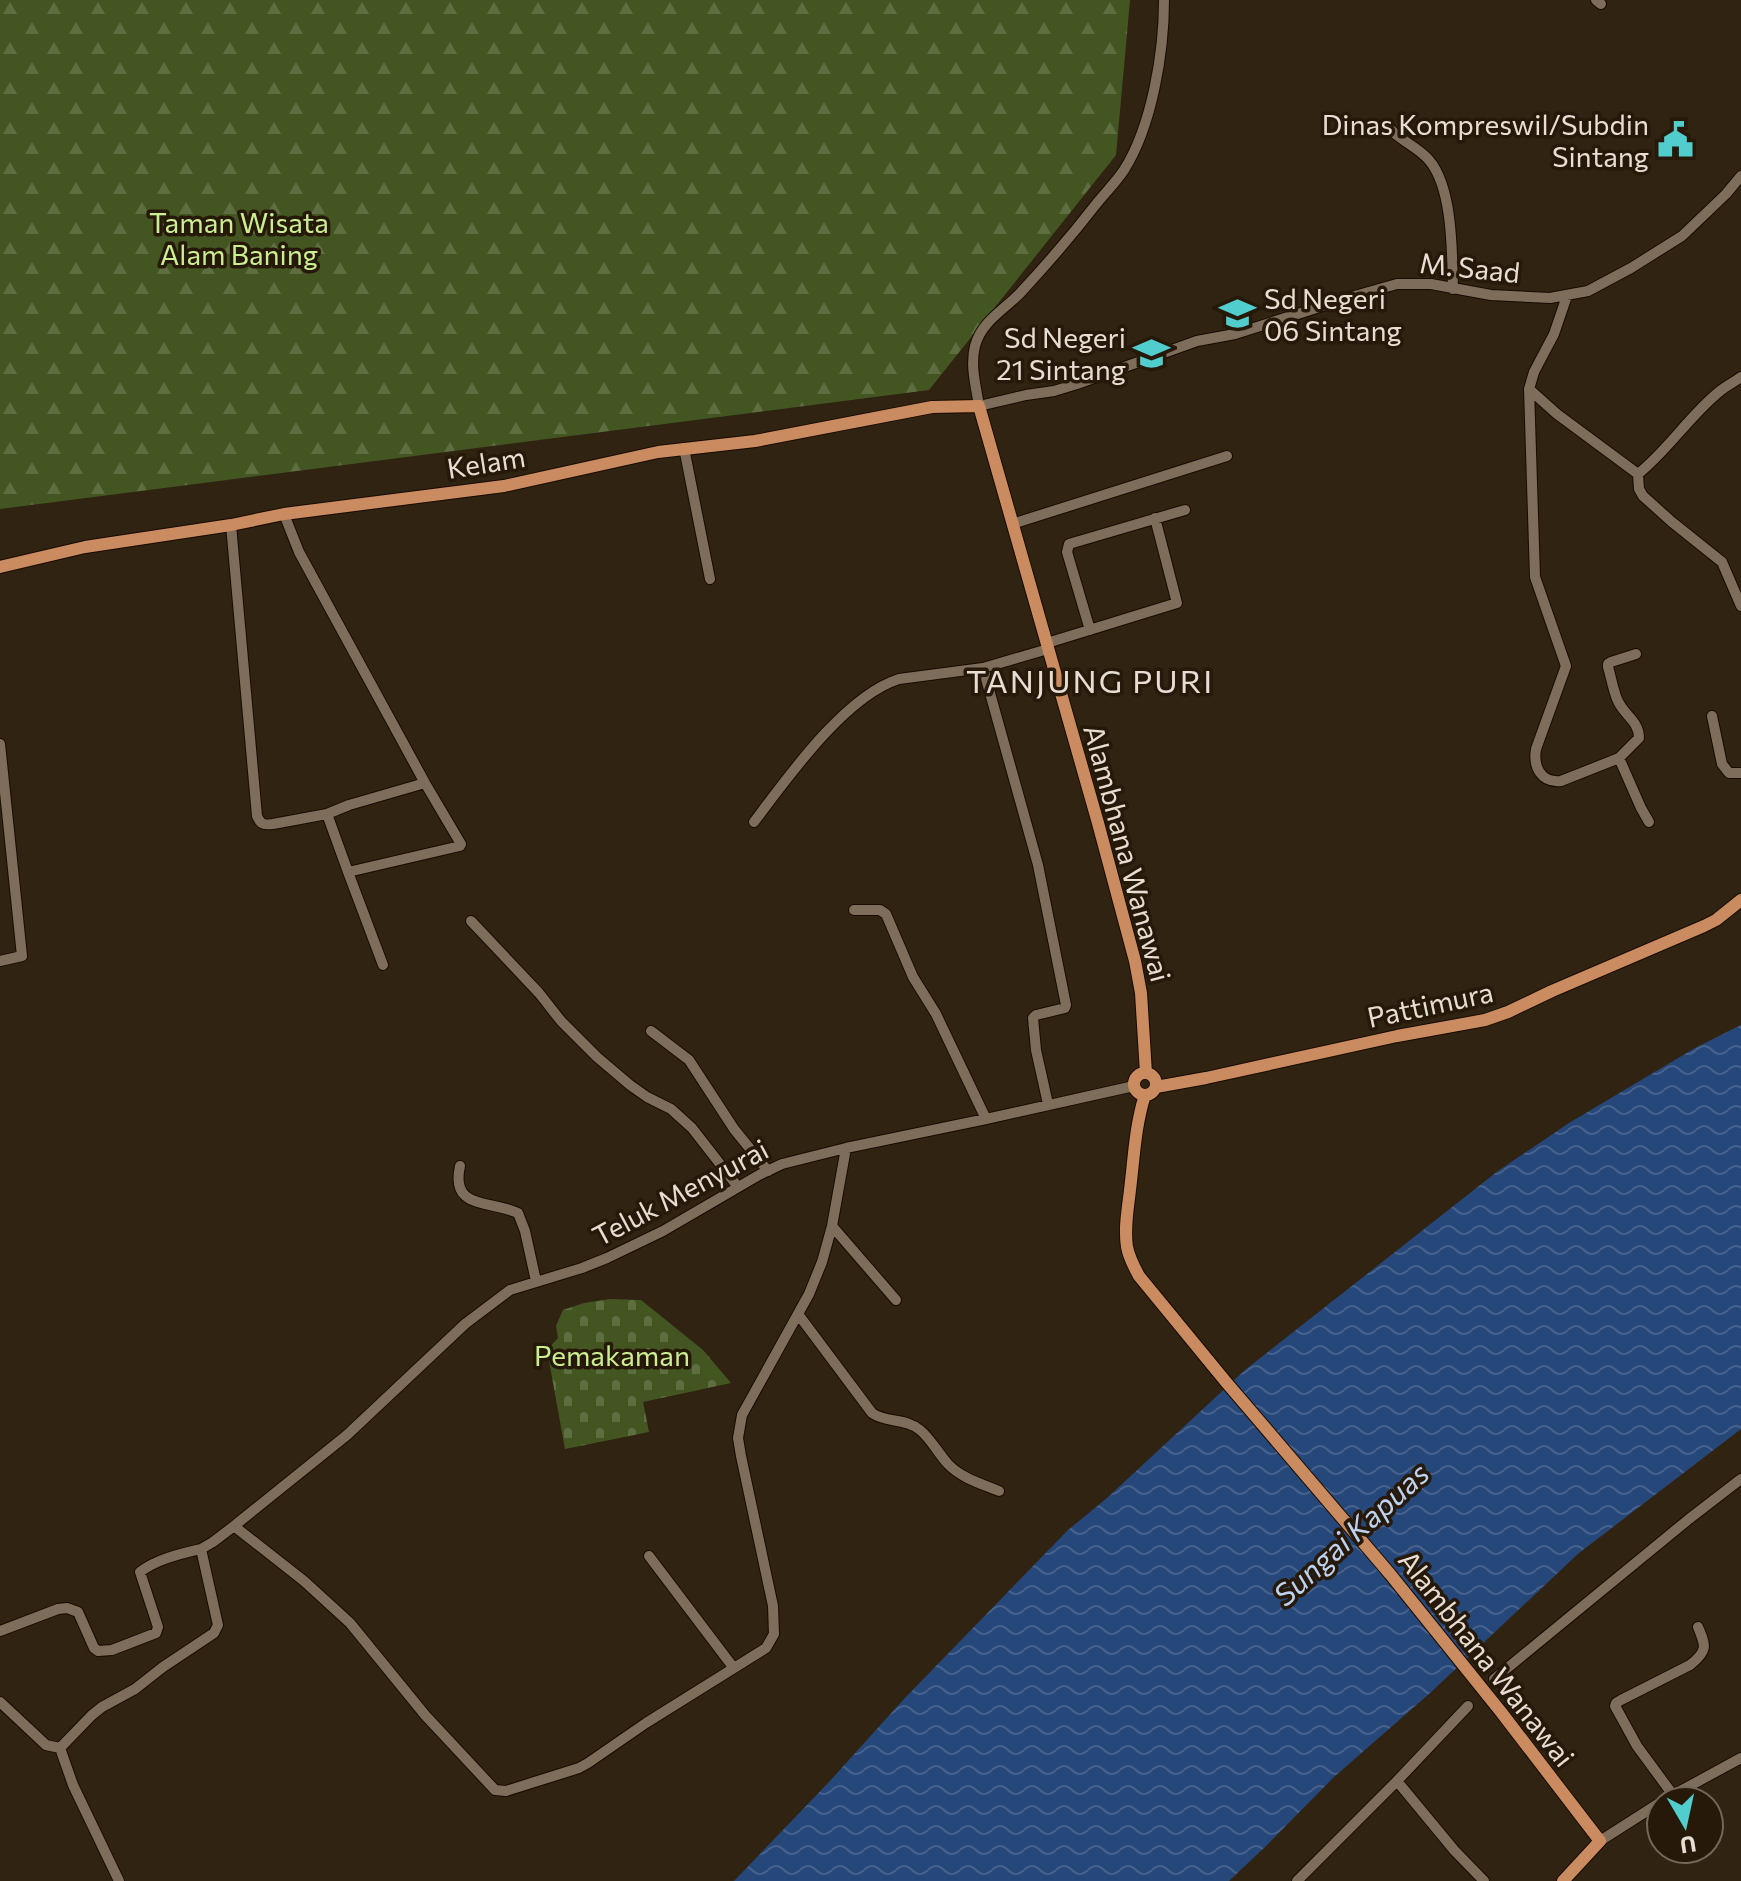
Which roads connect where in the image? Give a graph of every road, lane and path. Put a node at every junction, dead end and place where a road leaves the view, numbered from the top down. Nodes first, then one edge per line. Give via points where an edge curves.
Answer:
1 (1164, 0) edge
2 (1386, 124) dead end
3 (1741, 176) edge
4 (1453, 289) junction
5 (1567, 296) junction
6 (1741, 377) edge
7 (1529, 389) junction
8 (979, 406) junction
9 (684, 448) junction
10 (1227, 456) dead end
11 (1638, 474) junction
12 (1185, 510) dead end
13 (284, 514) junction
14 (1155, 518) junction
15 (1012, 524) junction
16 (231, 525) junction
17 (0, 567) edge
18 (710, 579) dead end
19 (1741, 606) edge
20 (1090, 630) junction
21 (1048, 646) junction
22 (1636, 654) dead end
23 (983, 668) junction
24 (1712, 716) dead end
25 (0, 744) edge
26 (1619, 758) junction
27 (1741, 773) edge
28 (425, 783) junction
29 (327, 814) junction
30 (754, 822) dead end
31 (1649, 822) dead end
32 (348, 872) junction
33 (1741, 900) edge
34 (854, 910) dead end
35 (471, 921) dead end
36 (0, 961) edge
37 (383, 965) dead end
38 (651, 1031) dead end
39 (1146, 1073) junction
40 (1134, 1086) junction
41 (1156, 1087) junction
42 (1145, 1095) junction
43 (1048, 1104) junction
44 (986, 1119) junction
45 (846, 1148) junction
46 (460, 1166) dead end
47 (768, 1171) junction
48 (738, 1187) junction
49 (832, 1226) junction
50 (536, 1281) junction
51 (896, 1300) dead end
52 (798, 1314) junction
53 (1741, 1479) edge
54 (999, 1491) dead end
55 (234, 1526) junction
56 (201, 1549) junction
57 (649, 1556) dead end
58 (1698, 1627) dead end
59 (0, 1631) edge
60 (733, 1667) junction
61 (1494, 1679) dead end
62 (0, 1702) edge
63 (1468, 1706) dead end
64 (60, 1748) junction
65 (1741, 1758) edge
66 (1397, 1781) junction
67 (1666, 1785) edge
68 (1691, 1785) edge
69 (1645, 1812) edge
70 (1600, 1841) junction
71 (119, 1881) edge
72 (1297, 1881) edge
73 (1484, 1881) edge
74 (1563, 1881) edge

1 - 8 street, Alambhana Wanawai via 1154,91 1136,146 1061,249 986,323 974,356
2 - 4 street via 1420,150 1441,181
3 - 5 street, M. Saad via 1682,236 1588,291
4 - 5 street, M. Saad
4 - 8 street, M. Saad via 1397,284 1197,341 1054,391
5 - 7 street
6 - 11 street via 1708,402
7 - 11 street
7 - 26 street via 1535,577 1566,666 1536,762 1552,782
8 - 9 main road, Kelam via 932,407 755,441
8 - 15 main road, Alambhana Wanawai
9 - 13 main road, Kelam via 504,486
9 - 18 street
10 - 15 street
11 - 19 street via 1643,496 1722,562
12 - 14 street
13 - 16 main road, Kelam
13 - 28 street via 299,552
14 - 20 street via 1177,603
14 - 20 street via 1067,547
15 - 21 main road, Alambhana Wanawai
16 - 17 main road, Kelam via 85,547
16 - 29 street via 257,816 264,825
20 - 21 street
21 - 23 street
21 - 39 main road, Alambhana Wanawai via 1135,961
22 - 26 street via 1608,664 1617,699 1640,733
23 - 30 street via 899,679 861,701 802,760
23 - 43 street via 1038,865 1066,1005 1033,1018
24 - 27 street via 1722,764 1729,773
25 - 36 street via 22,953
26 - 31 street
28 - 29 street
28 - 32 street via 460,846
29 - 32 street
32 - 37 street
33 - 41 main road, Pattimura via 1704,926 1485,1020
34 - 44 street via 886,914
35 - 48 street via 597,1057 692,1128
38 - 47 street via 689,1060
39 - 40 main road
39 - 41 main road
40 - 42 main road
40 - 43 street, Teluk Menyurai
41 - 42 main road
42 - 70 main road, Alambhana Wanawai via 1127,1215 1127,1250 1139,1276 1390,1574
43 - 44 street, Teluk Menyurai
44 - 45 street, Teluk Menyurai
45 - 47 street, Teluk Menyurai
45 - 49 street
46 - 50 street via 460,1192 472,1201 518,1213
47 - 48 street, Teluk Menyurai
48 - 50 street, Teluk Menyurai via 607,1258
49 - 51 street
49 - 52 street
50 - 55 street, Teluk Menyurai via 485,1307 347,1435
52 - 54 street via 872,1413 920,1429 949,1465
52 - 60 street via 739,1424 774,1634 766,1648
53 - 61 street
55 - 56 street, Teluk Menyurai
55 - 60 street via 350,1623 495,1790 579,1768
56 - 59 street, Teluk Menyurai via 140,1572 156,1633 98,1651 78,1612 67,1608
56 - 64 street via 217,1617 214,1633 92,1715
57 - 60 street
58 - 67 street via 1705,1649 1698,1659 1615,1706
62 - 64 street via 46,1745
63 - 66 street
64 - 71 street
65 - 68 street
66 - 72 street
66 - 73 street
69 - 70 street
70 - 74 main road

